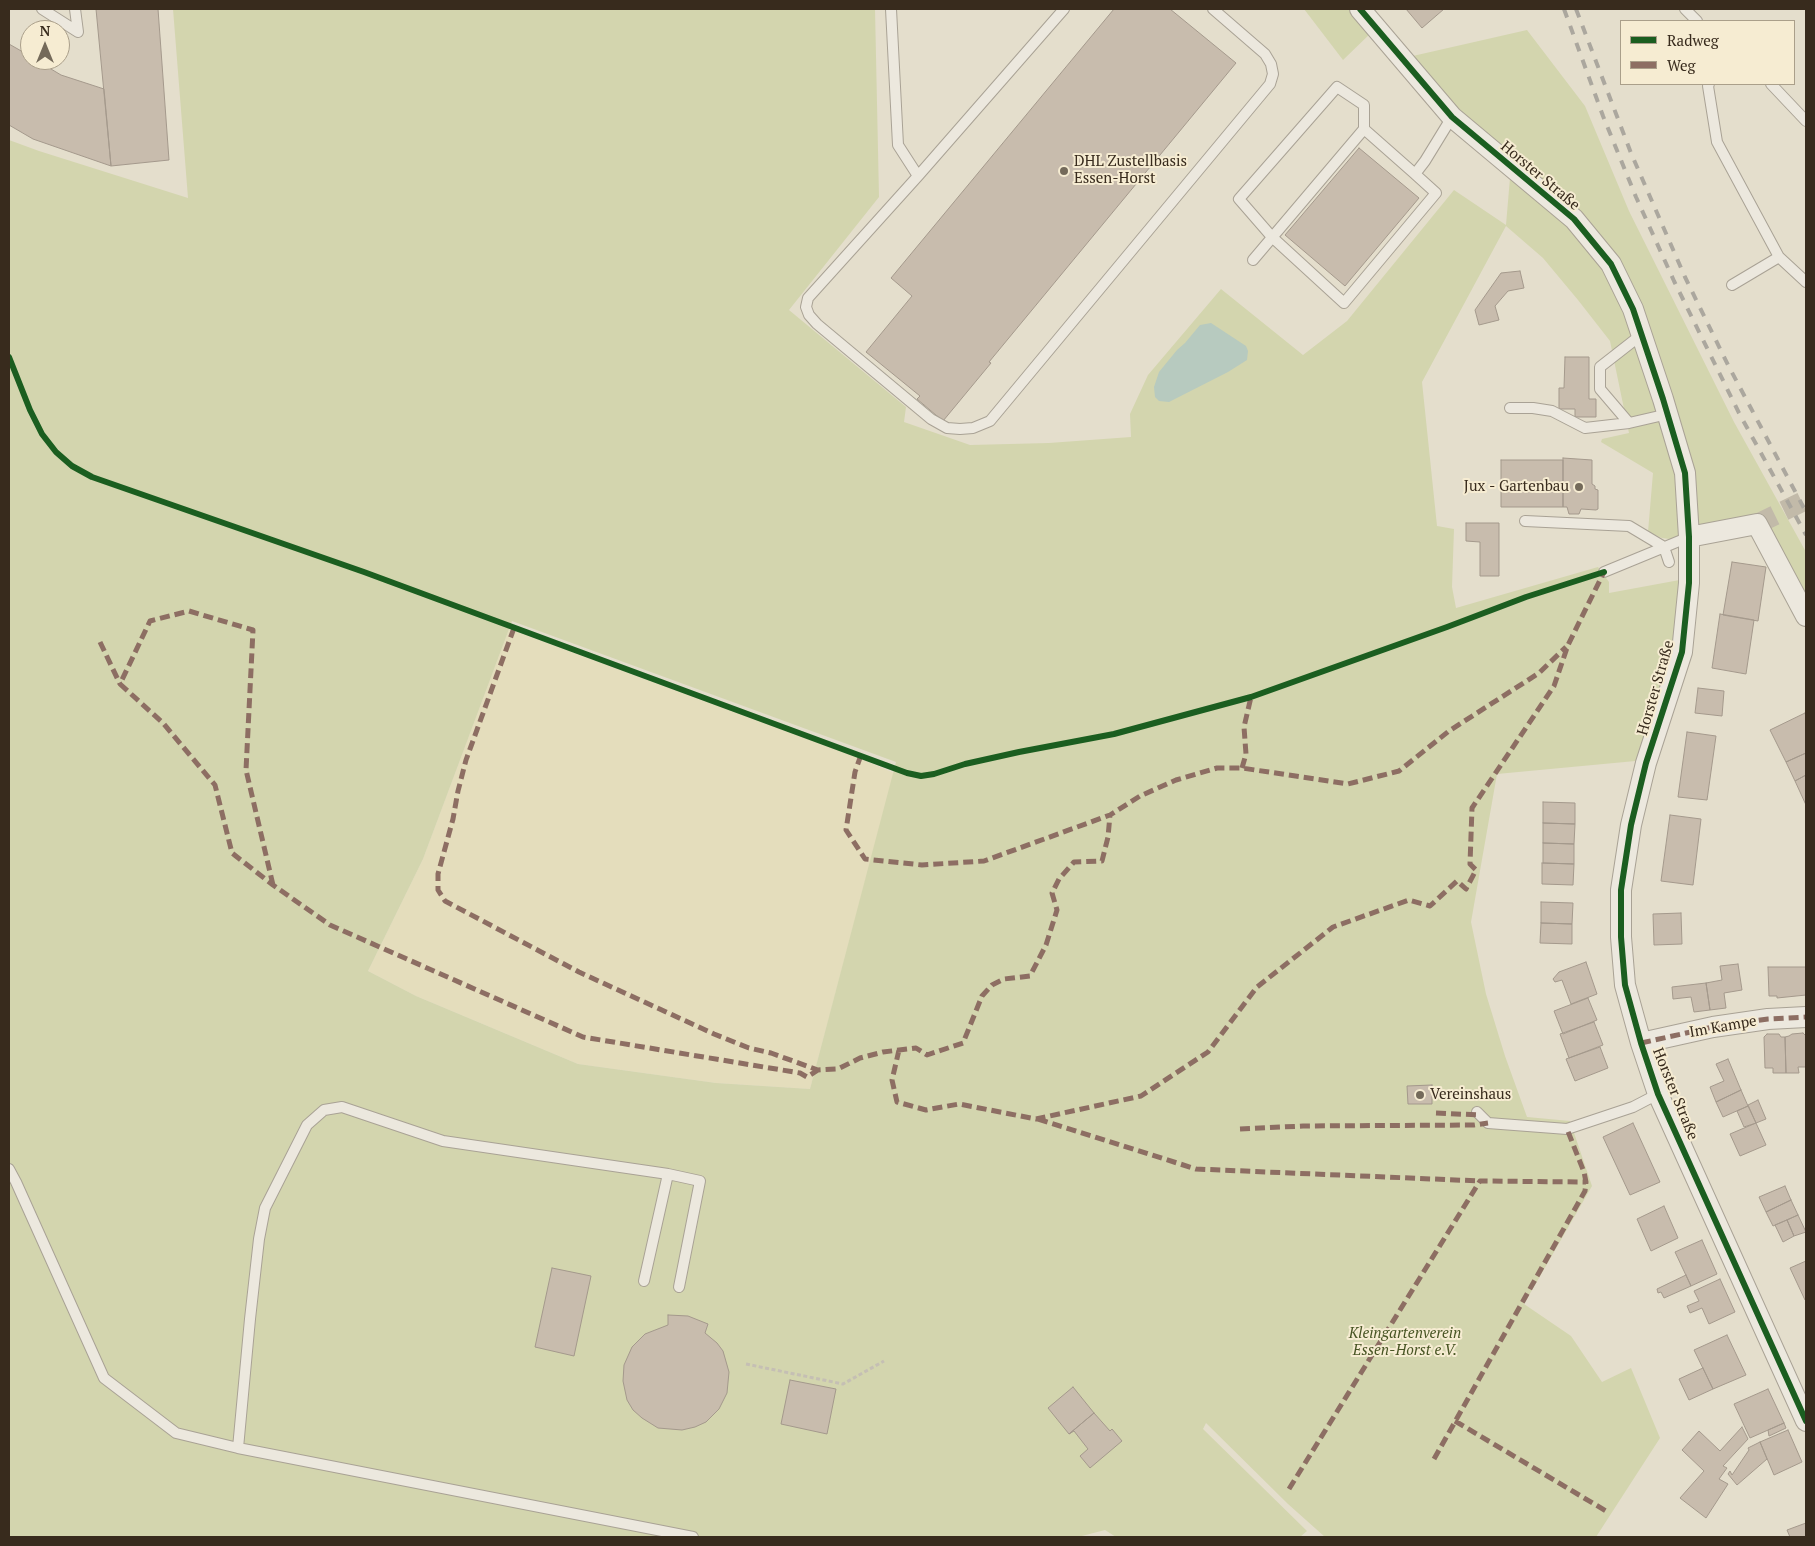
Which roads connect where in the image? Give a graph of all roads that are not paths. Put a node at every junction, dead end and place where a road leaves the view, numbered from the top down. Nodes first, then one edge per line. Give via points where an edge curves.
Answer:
1 (42, 9) edge
2 (75, 9) edge
3 (891, 9) edge
4 (1064, 9) edge
5 (1213, 9) edge
6 (1360, 9) edge
7 (1685, 9) edge
8 (1696, 20) edge
9 (1708, 85) edge
10 (1772, 85) edge
11 (1452, 117) junction
12 (1806, 120) edge
13 (1364, 129) junction
14 (1415, 174) junction
15 (918, 176) junction
16 (1272, 237) junction
17 (1779, 257) junction
18 (1253, 260) dead end
19 (1806, 282) edge
20 (1732, 285) dead end
21 (1641, 335) junction
22 (1510, 408) dead end
23 (1668, 414) junction
24 (1630, 423) junction
25 (1525, 521) dead end
26 (1689, 537) junction
27 (1664, 547) junction
28 (1669, 562) dead end
29 (1604, 572) dead end
30 (1806, 616) edge
31 (1806, 1016) edge
32 (1641, 1043) junction
33 (1658, 1094) junction
34 (1477, 1112) dead end
35 (9, 1169) edge
36 (668, 1174) junction
37 (644, 1281) dead end
38 (679, 1286) dead end
39 (1806, 1421) edge
40 (238, 1448) junction
41 (693, 1537) edge

1 - 2 lane via 78,32
3 - 15 lane via 898,145
4 - 15 lane
5 - 15 lane via 1265,54 1273,74 1270,84 990,421 973,428 947,428 931,419 817,324 806,307 808,298
6 - 11 street, Horster Straße
7 - 8 lane
9 - 17 lane via 1717,142
10 - 12 lane
11 - 14 lane
11 - 21 street, Horster Straße via 1574,219 1611,264 1633,309
13 - 14 lane
13 - 16 lane
13 - 16 lane via 1364,105 1337,87 1239,199
14 - 16 lane via 1436,193 1344,303
16 - 18 lane
17 - 19 lane
17 - 20 lane
21 - 23 street, Horster Straße
21 - 24 lane via 1600,367 1600,389
22 - 24 lane via 1552,411 1585,428
23 - 24 lane
23 - 26 street, Horster Straße via 1684,473
25 - 27 lane via 1629,526
26 - 27 lane
26 - 30 street via 1757,524
26 - 32 street, Horster Straße via 1689,583 1682,652 1646,764 1631,825 1621,890 1626,985
27 - 28 lane
27 - 29 lane
31 - 32 street, Im Kampe via 1713,1027
32 - 33 street, Horster Straße
33 - 34 lane via 1633,1107 1567,1130 1488,1123
33 - 39 street, Horster Straße
35 - 40 lane via 104,1378 176,1433
36 - 37 lane
36 - 38 lane via 700,1181
36 - 40 lane via 443,1141 342,1107 324,1110 308,1125 265,1208 251,1310
40 - 41 lane

